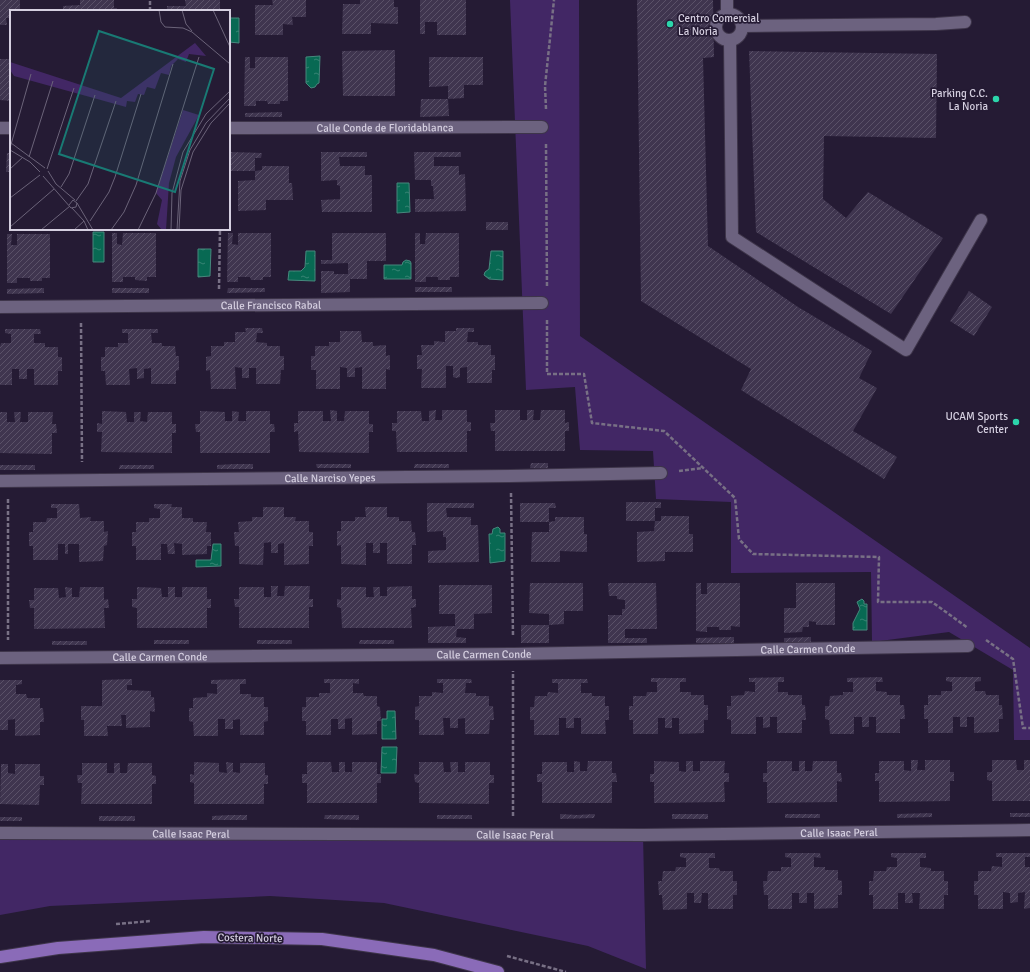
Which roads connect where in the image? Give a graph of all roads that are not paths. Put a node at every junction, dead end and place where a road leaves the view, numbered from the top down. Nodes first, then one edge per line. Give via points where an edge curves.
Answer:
1 (727, 0) edge
2 (727, 14) junction
3 (965, 22) dead end
4 (742, 26) junction
5 (730, 41) junction
6 (542, 127) dead end
7 (230, 128) edge
8 (981, 220) dead end
9 (544, 299) road end
10 (0, 307) edge
11 (661, 473) road end
12 (4, 481) edge
13 (968, 646) dead end
14 (4, 658) edge
15 (1030, 830) edge
16 (0, 833) edge
17 (0, 956) edge
18 (498, 972) edge

1 - 2 street
2 - 4 street via 740,19
2 - 5 street via 716,22 715,29 723,40
3 - 4 street
4 - 5 street via 741,33
5 - 8 street via 732,237 906,350
6 - 7 street, Calle Conde de Floridablanca
9 - 10 street, Calle Francisco Rabal
11 - 12 street, Calle Narciso Yepes
13 - 14 street, Calle Carmen Conde via 506,654
15 - 16 street, Calle Isaac Peral via 643,835
17 - 18 main road, Costera Norte via 58,948 204,937 322,939 434,955

